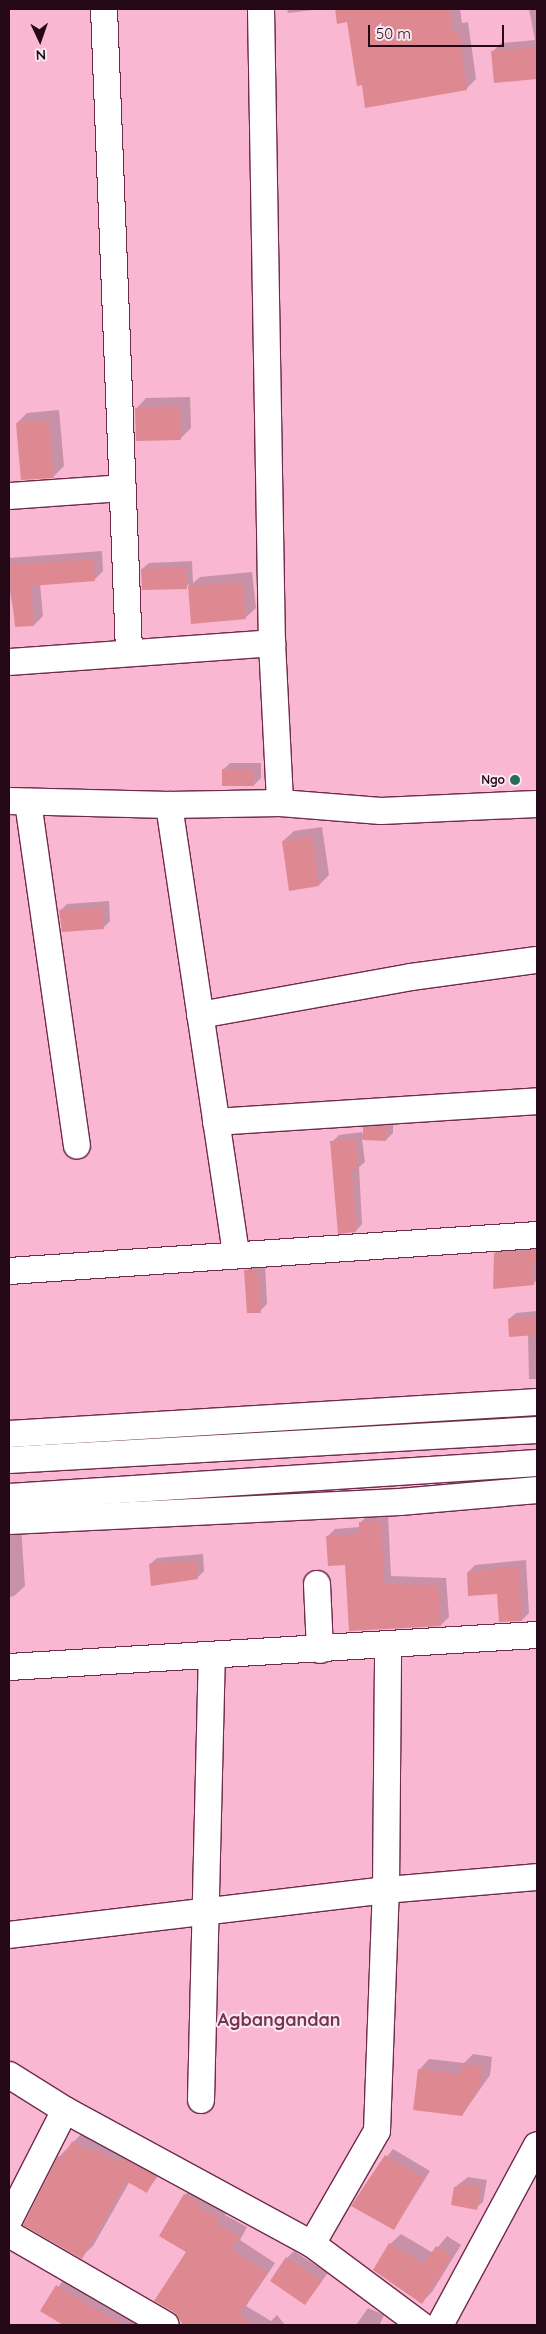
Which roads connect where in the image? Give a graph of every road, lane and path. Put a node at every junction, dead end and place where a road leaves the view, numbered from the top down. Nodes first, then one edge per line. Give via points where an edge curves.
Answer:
1 (104, 9) edge
2 (261, 9) edge
3 (123, 488) junction
4 (9, 496) edge
5 (272, 643) junction
6 (129, 652) junction
7 (9, 662) edge
8 (18, 801) edge
9 (280, 803) junction
10 (537, 804) edge
11 (168, 805) junction
12 (537, 960) edge
13 (200, 1015) junction
14 (537, 1101) edge
15 (216, 1122) junction
16 (77, 1146) dead end
17 (537, 1235) edge
18 (236, 1255) junction
19 (9, 1270) edge
20 (537, 1402) edge
21 (537, 1430) edge
22 (9, 1434) edge
23 (9, 1460) edge
24 (537, 1463) edge
25 (399, 1473) junction
26 (537, 1490) edge
27 (9, 1497) edge
28 (400, 1502) junction
29 (9, 1520) edge
30 (317, 1584) dead end
31 (537, 1635) edge
32 (388, 1646) junction
33 (320, 1650) junction
34 (212, 1655) junction
35 (9, 1666) edge
36 (537, 1877) edge
37 (386, 1890) junction
38 (203, 1912) junction
39 (9, 1935) edge
40 (9, 2075) edge
41 (201, 2100) dead end
42 (65, 2110) junction
43 (537, 2145) edge
44 (9, 2220) edge
45 (9, 2234) edge
46 (312, 2244) junction
47 (166, 2325) edge
48 (421, 2325) edge
49 (440, 2325) edge

1 - 3 street
2 - 5 street
3 - 4 street
3 - 6 street
5 - 6 street
5 - 9 street
6 - 7 street
8 - 11 street
8 - 16 street
9 - 10 street via 381,811
9 - 11 street
11 - 13 street
12 - 13 street via 412,977
13 - 15 street
14 - 15 street
15 - 18 street
17 - 18 street
18 - 19 street
20 - 22 street
21 - 23 street
24 - 25 street
25 - 27 street
25 - 28 street
26 - 28 street
28 - 29 street
30 - 33 street
31 - 32 street
32 - 33 street
32 - 37 street
33 - 34 street
34 - 35 street
34 - 38 street
36 - 37 street
37 - 38 street
37 - 46 street via 377,2130
38 - 39 street
38 - 41 street
40 - 42 street
42 - 44 street
42 - 46 street
43 - 49 street
45 - 47 street
46 - 48 street

